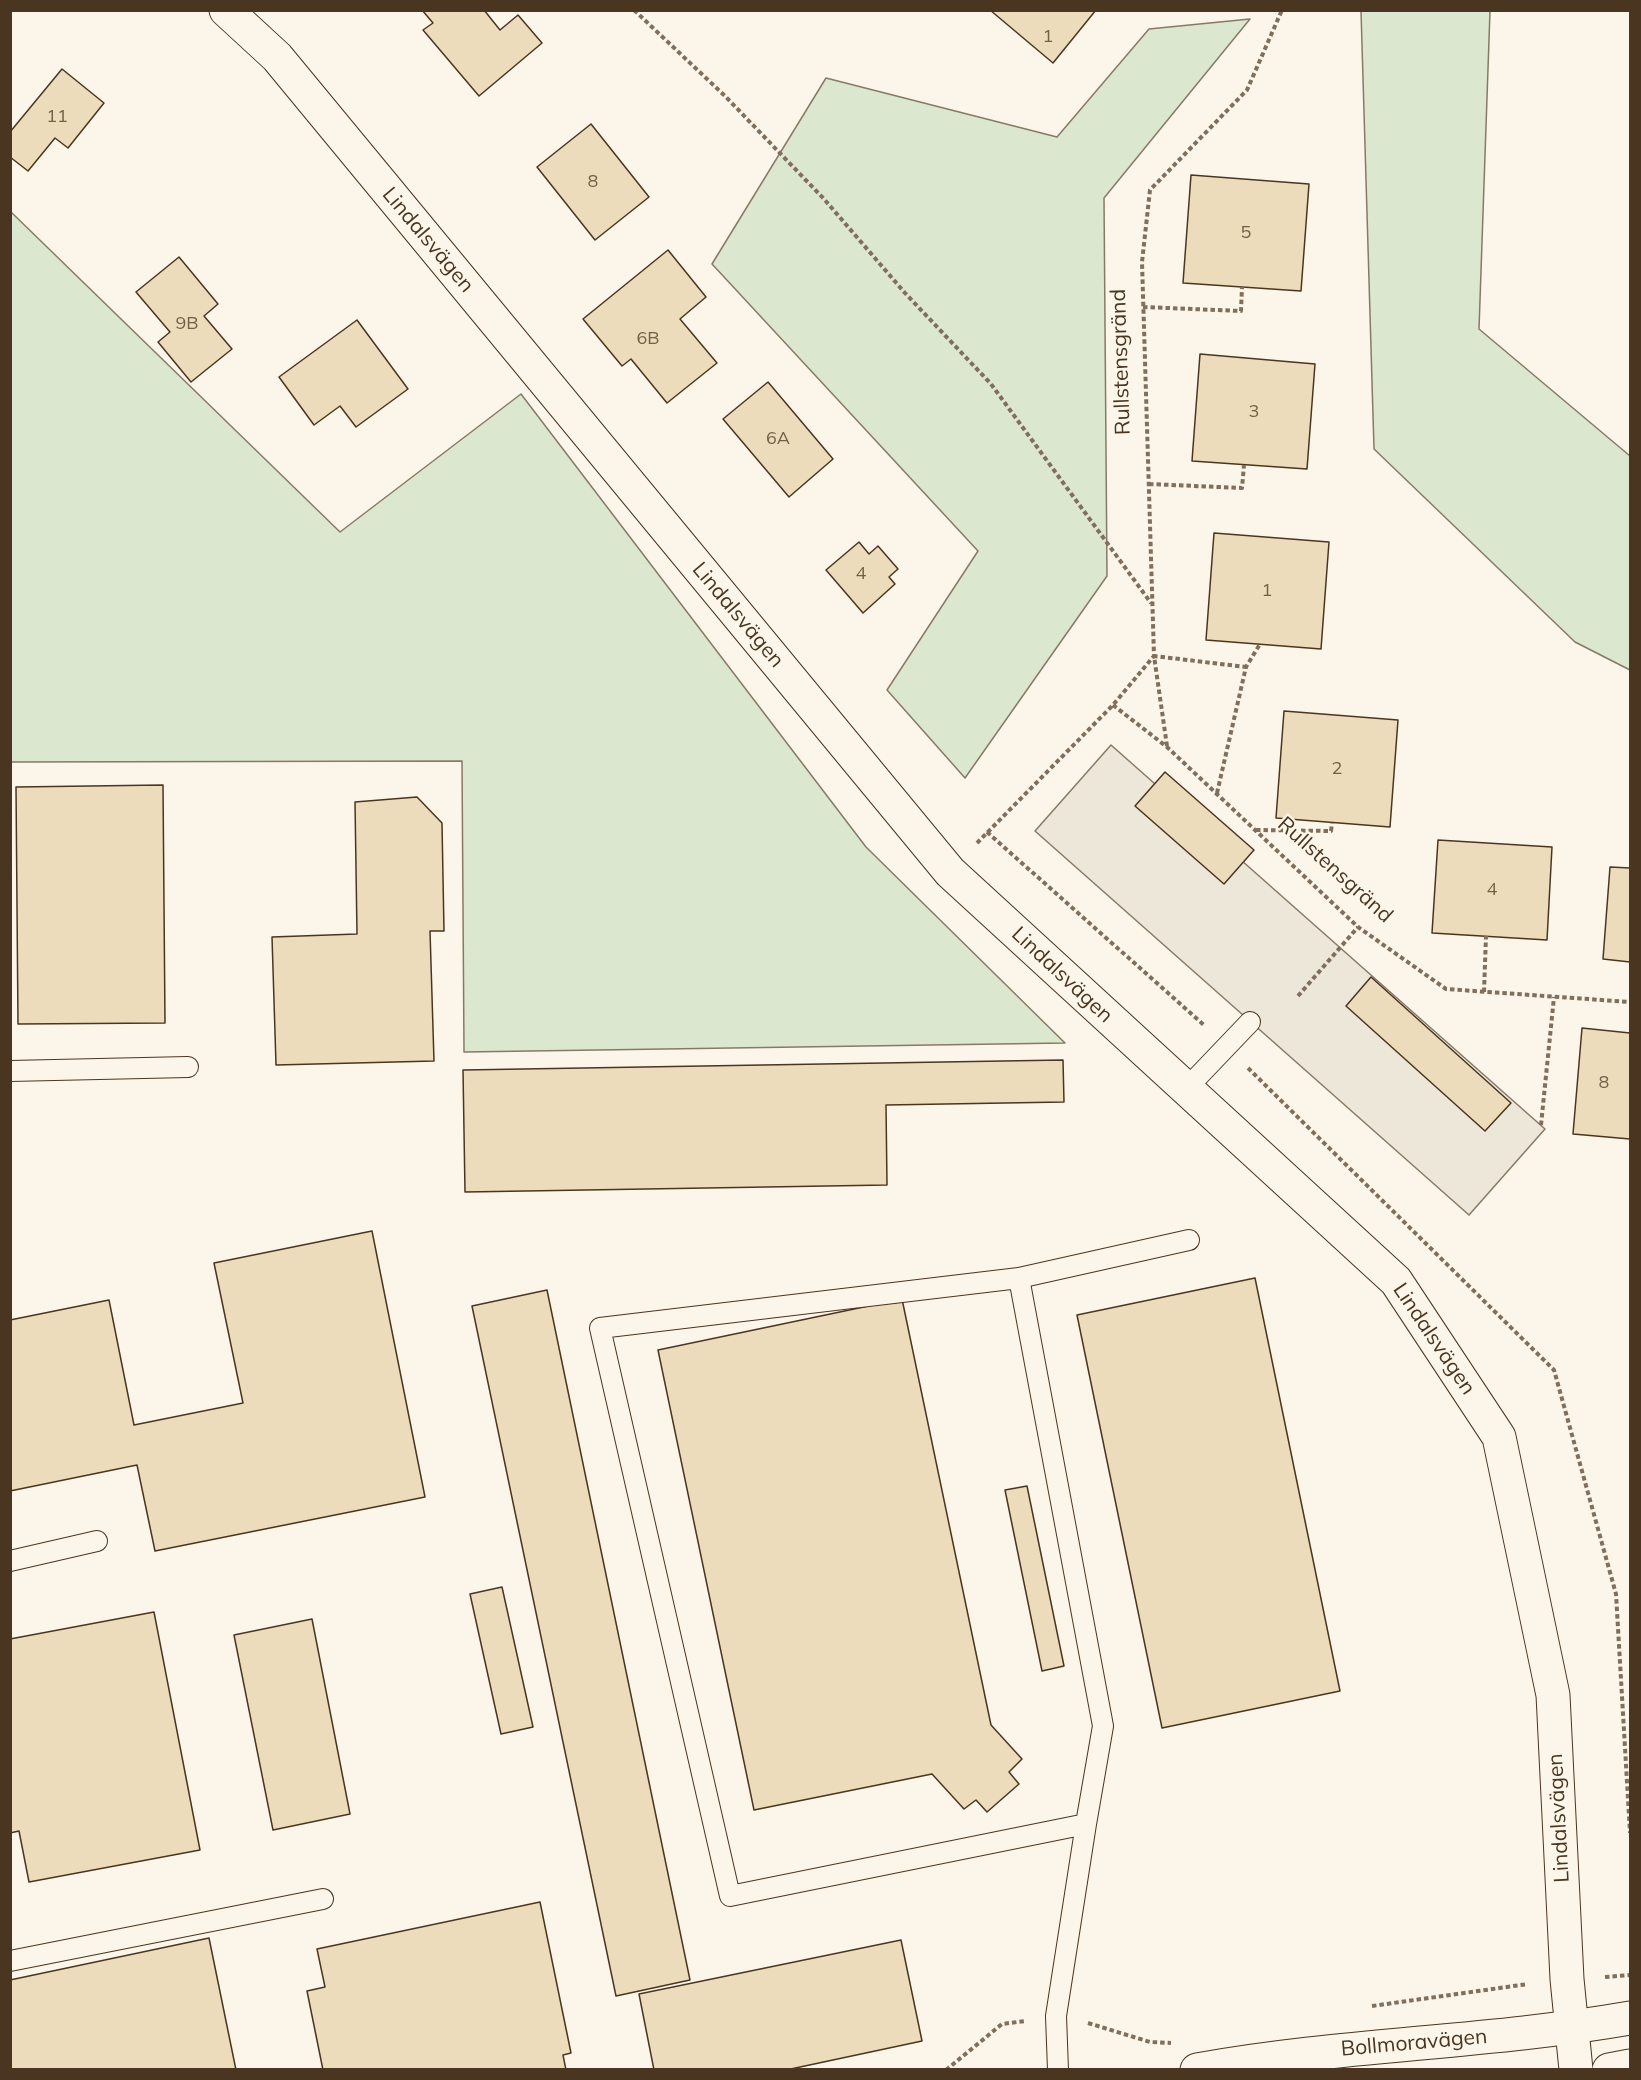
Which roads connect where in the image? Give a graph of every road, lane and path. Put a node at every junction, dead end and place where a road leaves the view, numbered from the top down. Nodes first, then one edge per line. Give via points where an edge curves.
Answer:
1 (226, 10) edge
2 (634, 10) edge
3 (1282, 10) edge
4 (1242, 287) dead end
5 (1143, 307) junction
6 (1244, 465) dead end
7 (1149, 484) junction
8 (1152, 603) junction
9 (1260, 644) dead end
10 (1154, 656) junction
11 (1246, 667) junction
12 (1113, 705) junction
13 (1167, 747) junction
14 (1217, 794) junction
15 (1332, 823) dead end
16 (1256, 830) junction
17 (950, 872) junction
18 (1358, 927) junction
19 (1486, 936) dead end
20 (1484, 992) junction
21 (1298, 996) dead end
22 (1554, 997) junction
23 (1630, 1002) edge
24 (1250, 1022) dead end
25 (188, 1067) dead end
26 (10, 1071) edge
27 (1186, 1089) junction
28 (1541, 1125) dead end
29 (1189, 1240) dead end
30 (1019, 1278) junction
31 (97, 1542) dead end
32 (10, 1561) edge
33 (1086, 1824) junction
34 (323, 1899) dead end
35 (10, 1961) edge
36 (1630, 2018) edge
37 (1572, 2028) junction
38 (1630, 2066) edge
39 (1058, 2070) edge
40 (1197, 2070) edge
41 (1576, 2070) edge
42 (1609, 2070) edge

1 - 17 street, Lindalsvägen via 277,57
2 - 8 path via 816,190 991,384
3 - 5 path, Rullstensgränd via 1247,90 1150,190 1142,262
4 - 5 path via 1241,311
5 - 7 path, Rullstensgränd
6 - 7 path via 1242,488
7 - 8 path, Rullstensgränd
8 - 10 path, Rullstensgränd
9 - 11 path
10 - 11 path
10 - 12 path
10 - 13 path, Rullstensgränd
11 - 14 path
12 - 13 path, Rullstensgränd
12 - 17 path
13 - 14 path, Rullstensgränd
14 - 16 path, Rullstensgränd
15 - 16 path via 1331,831
16 - 18 path, Rullstensgränd
17 - 27 street, Lindalsvägen
18 - 20 path, Rullstensgränd via 1446,988
18 - 21 path
19 - 20 path
20 - 22 path, Rullstensgränd
22 - 23 path, Rullstensgränd
22 - 28 path
24 - 27 lane
25 - 26 lane
27 - 37 street, Lindalsvägen via 1396,1281 1499,1437 1553,1695
29 - 30 lane
30 - 33 lane via 1103,1726
30 - 33 lane via 600,1328 730,1896
31 - 32 lane
33 - 39 lane via 1056,2016
34 - 35 lane
36 - 37 street, Bollmoravägen
37 - 40 street, Bollmoravägen via 1336,2050
37 - 41 street, Lindalsvägen
38 - 42 street

